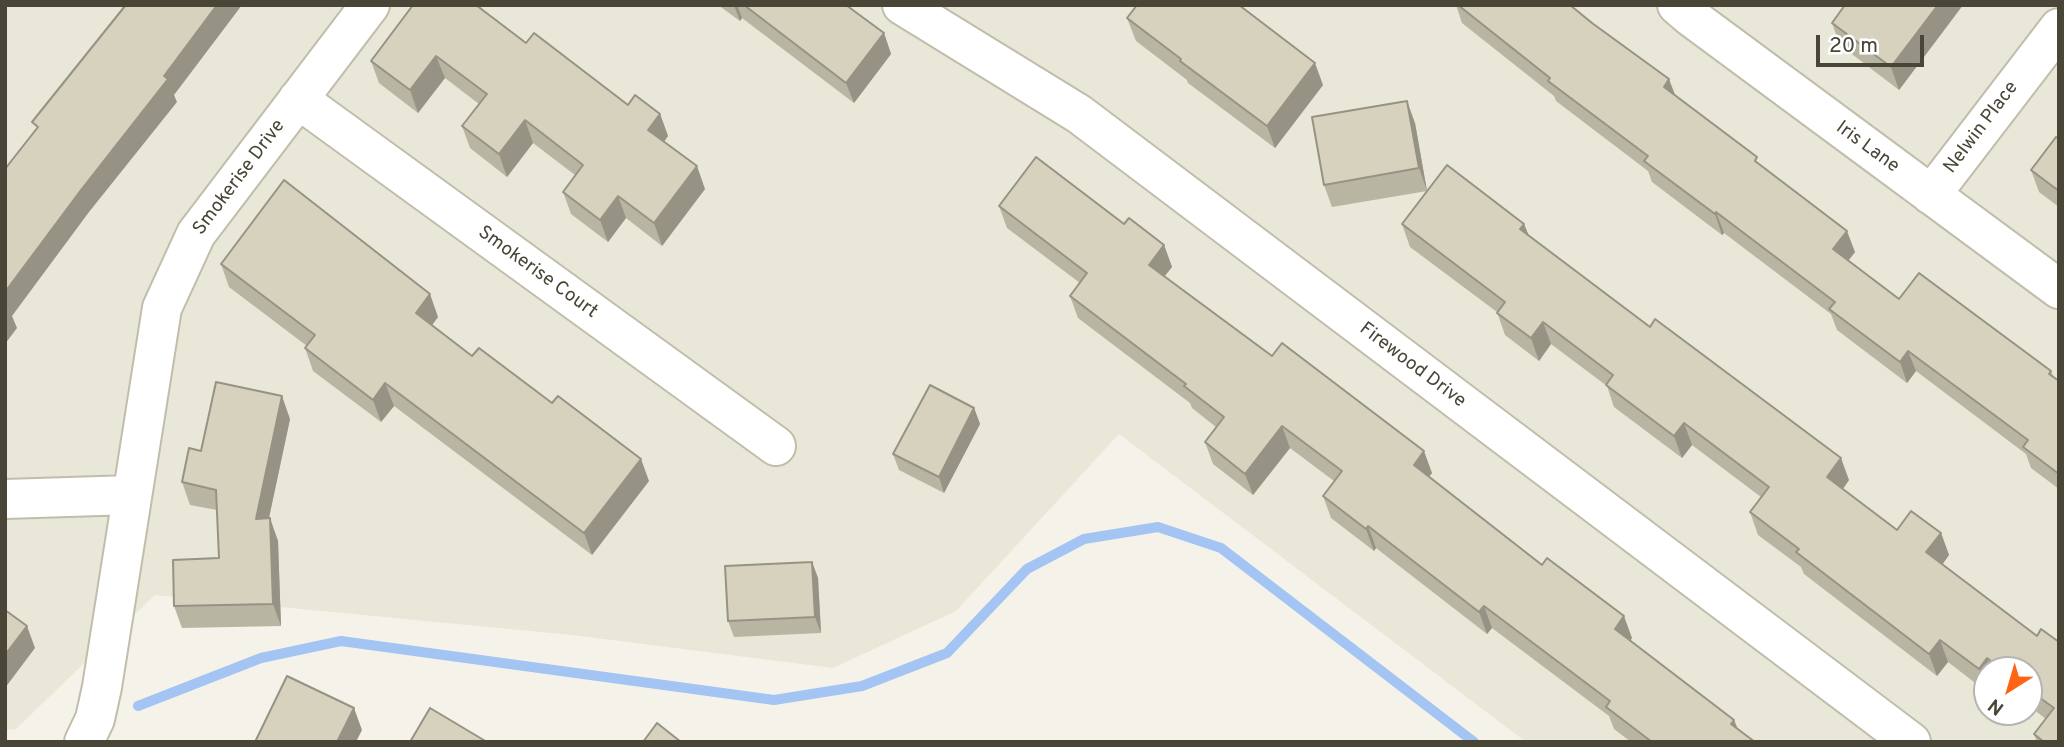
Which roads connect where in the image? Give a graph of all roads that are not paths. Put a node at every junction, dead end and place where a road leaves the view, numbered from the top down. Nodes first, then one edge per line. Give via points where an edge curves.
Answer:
1 (370, 5) edge
2 (902, 5) edge
3 (1677, 5) edge
4 (2059, 28) edge
5 (298, 100) junction
6 (1931, 195) junction
7 (2059, 289) edge
8 (776, 446) dead end
9 (132, 495) junction
10 (5, 499) edge
11 (83, 742) edge
12 (1911, 742) edge

1 - 5 street, Smokerise Drive
2 - 12 street, Firewood Drive via 1079,114
3 - 6 street, Iris Lane
4 - 6 street, Nelwin Place
5 - 8 street, Smokerise Court
5 - 9 street, Smokerise Drive via 196,234 162,308
6 - 7 street, Iris Lane
9 - 10 street
9 - 11 street, Smokerise Drive via 102,687 95,719

